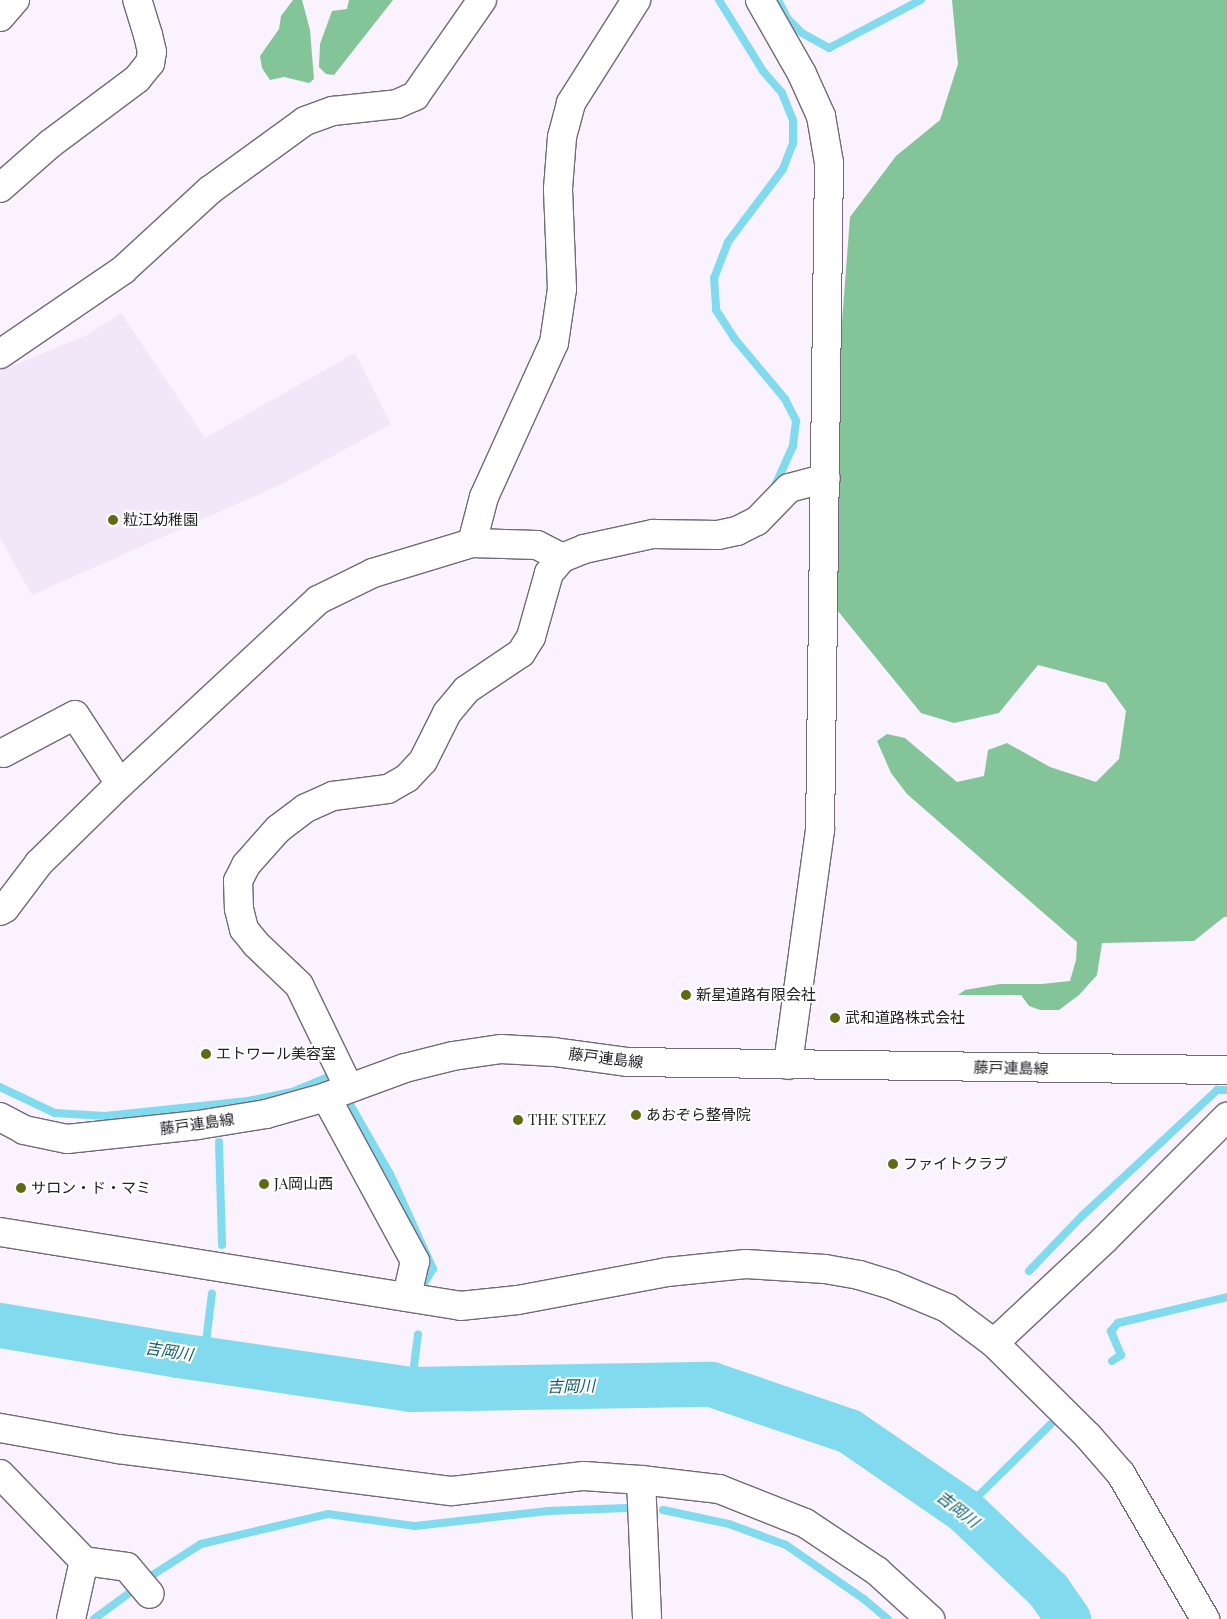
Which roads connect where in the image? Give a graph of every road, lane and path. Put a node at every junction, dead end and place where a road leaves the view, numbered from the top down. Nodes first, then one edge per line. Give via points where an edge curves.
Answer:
1 (16, 0) edge
2 (137, 0) edge
3 (482, 0) edge
4 (636, 0) edge
5 (760, 0) edge
6 (0, 17) edge
7 (0, 188) edge
8 (0, 354) edge
9 (826, 478) junction
10 (472, 542) junction
11 (556, 555) junction
12 (3, 753) dead end
13 (120, 784) junction
14 (0, 911) edge
15 (788, 1065) junction
16 (1227, 1070) edge
17 (338, 1093) junction
18 (0, 1117) edge
19 (1227, 1117) edge
20 (0, 1232) edge
21 (407, 1297) junction
22 (994, 1343) junction
23 (0, 1428) edge
24 (0, 1474) edge
25 (642, 1480) junction
26 (84, 1561) junction
27 (150, 1594) dead end
28 (71, 1619) edge
29 (647, 1619) edge
30 (930, 1619) edge
31 (1205, 1619) edge

1 - 6 street
2 - 7 street via 152,52 150,63 137,79 50,144
3 - 8 street via 415,96 397,104 334,111 305,121 210,190 123,270
4 - 10 street via 571,103 562,137 558,189 562,288 554,343 484,497
5 - 9 street via 802,74 821,116 829,163
9 - 11 street via 789,488 757,522 737,531 718,535 653,534
9 - 15 street via 820,830
10 - 11 street via 524,543
10 - 13 street via 373,573 318,600
11 - 17 street via 531,636 521,653 466,690 447,713 423,761 407,778 388,789 333,796 306,808 278,829 246,865 238,881 244,929 299,985
12 - 13 street via 75,715
13 - 14 street via 39,863 6,908
15 - 16 street, 藤戸連島線
15 - 17 street, 藤戸連島線 via 628,1062 501,1049 453,1056 406,1068
17 - 18 street, 藤戸連島線 via 266,1114 208,1124 67,1139 24,1130
17 - 21 street via 415,1261
19 - 22 street via 1105,1239
20 - 21 street
21 - 22 street via 460,1306 485,1304 667,1272 746,1264 785,1265 859,1275 920,1295 948,1308
22 - 31 street via 1088,1436 1121,1474
23 - 25 street via 118,1449 452,1491 584,1476
24 - 26 street
25 - 29 street
25 - 30 street via 719,1488 805,1523 877,1570
26 - 27 street via 127,1567
26 - 28 street

